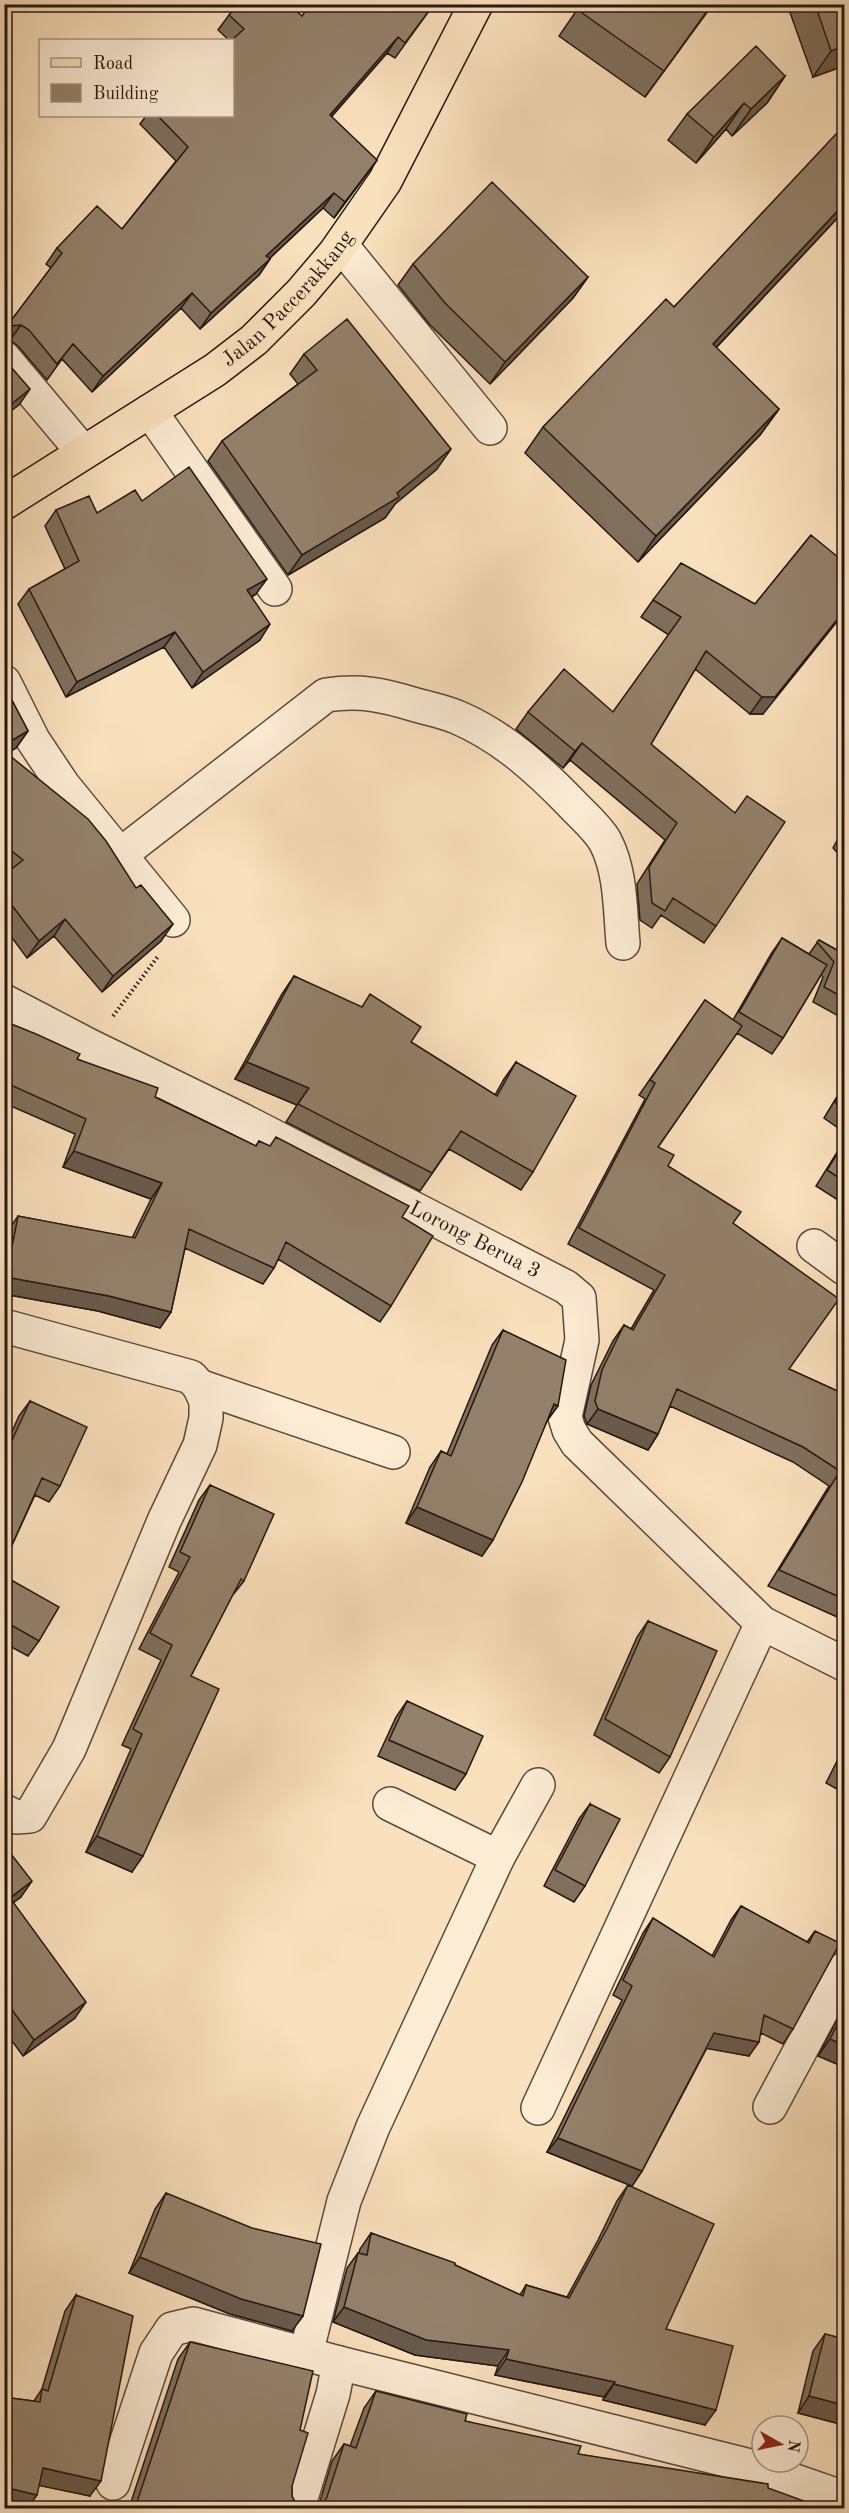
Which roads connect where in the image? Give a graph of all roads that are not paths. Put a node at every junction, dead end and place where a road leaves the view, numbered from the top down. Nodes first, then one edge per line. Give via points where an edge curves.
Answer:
1 (476, 4) edge
2 (341, 245) junction
3 (4, 358) edge
4 (150, 411) junction
5 (489, 428) dead end
6 (83, 452) junction
7 (4, 503) edge
8 (275, 589) dead end
9 (4, 682) edge
10 (120, 855) junction
11 (173, 920) edge
12 (623, 943) dead end
13 (4, 1001) edge
14 (814, 1246) dead end
15 (844, 1268) edge
16 (4, 1326) edge
17 (199, 1386) junction
18 (393, 1452) dead end
19 (762, 1623) junction
20 (844, 1664) edge
21 (538, 1785) dead end
22 (390, 1804) dead end
23 (4, 1811) edge
24 (498, 1857) junction
25 (844, 1969) edge
26 (770, 2106) dead end
27 (538, 2108) dead end
28 (306, 2355) junction
29 (339, 2363) junction
30 (113, 2483) dead end
31 (844, 2498) edge
32 (298, 2508) edge

1 - 2 main road, Jalan Paccerakkang via 385,182
2 - 4 main road, Jalan Paccerakkang via 254,340
2 - 5 street
3 - 6 street
4 - 6 main road, Jalan Paccerakkang
4 - 8 street
6 - 7 main road, Jalan Paccerakkang
9 - 10 street via 33,740 63,785
10 - 11 street
10 - 12 street via 326,695 353,691 391,697 483,730 531,764 576,808 604,838 615,864
13 - 19 street, Lorong Berua 3 via 566,1287 579,1298 582,1340 566,1406 569,1430 584,1450
14 - 15 street
16 - 17 street via 191,1377
17 - 18 street
17 - 23 street via 206,1401 200,1445 69,1749 30,1816 16,1817
19 - 20 street
19 - 27 street
21 - 24 street
22 - 24 street
24 - 28 street via 373,2127 344,2201
25 - 26 street
28 - 29 street
28 - 30 street via 193,2324 172,2328 156,2353
29 - 31 street via 758,2468
29 - 32 street

